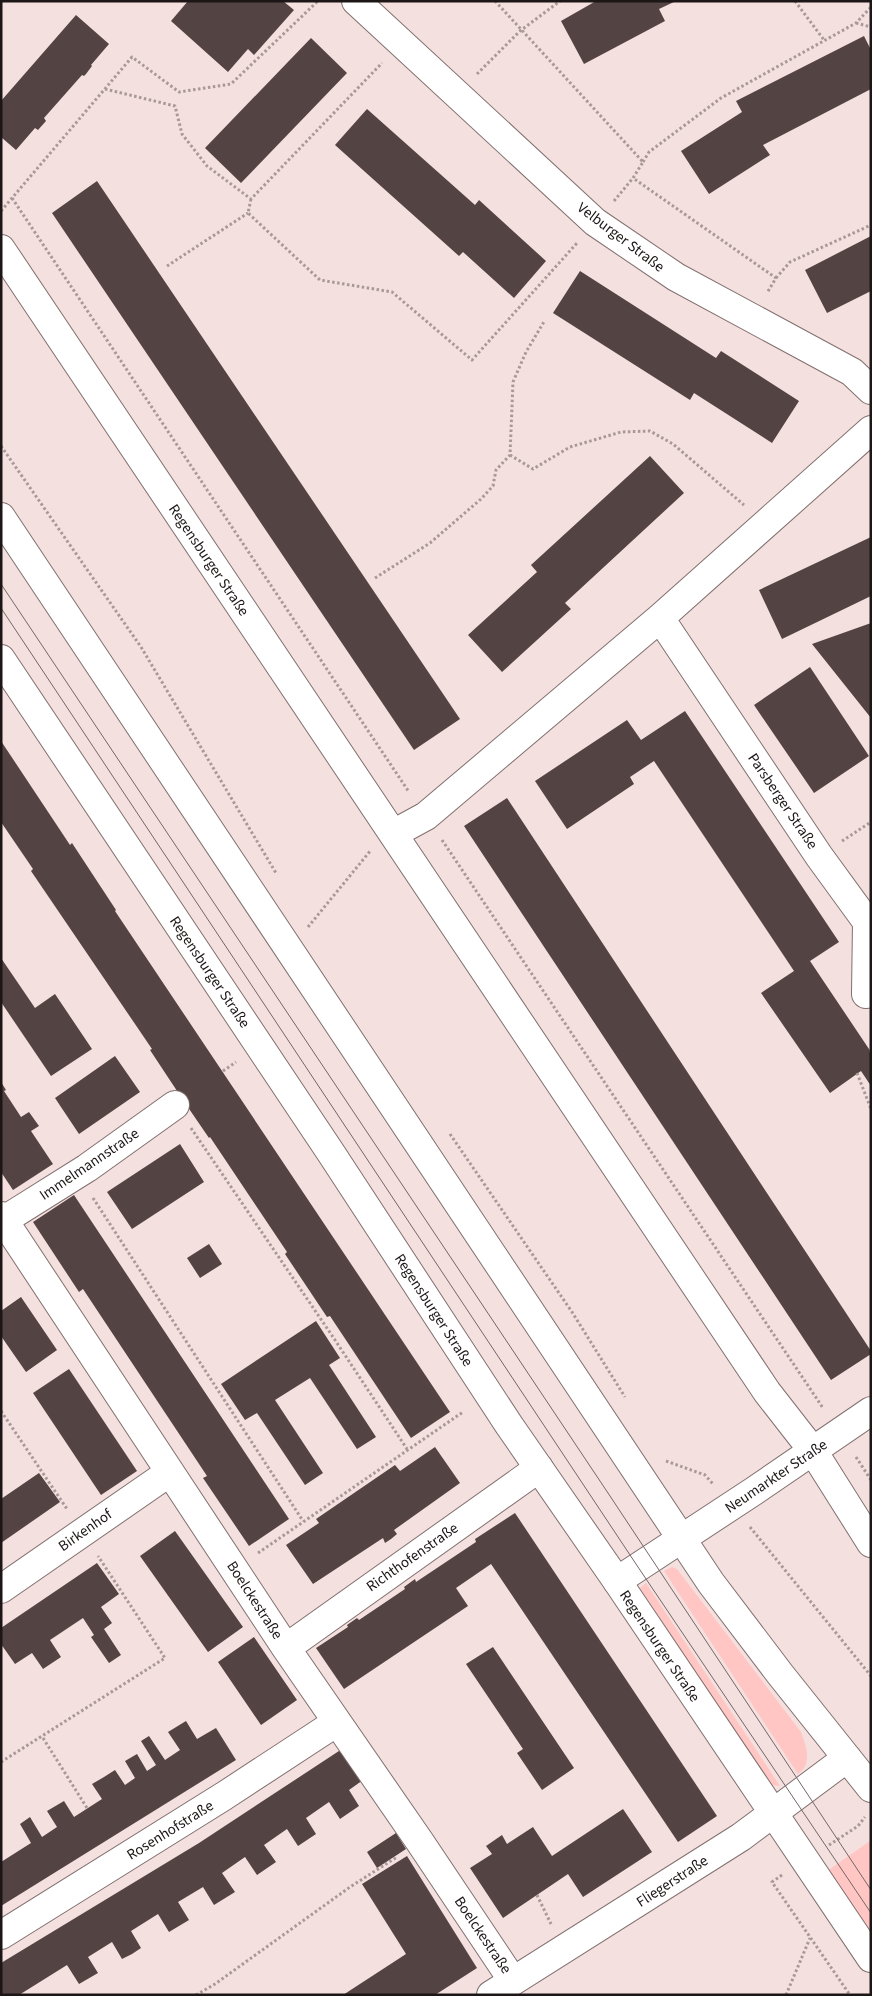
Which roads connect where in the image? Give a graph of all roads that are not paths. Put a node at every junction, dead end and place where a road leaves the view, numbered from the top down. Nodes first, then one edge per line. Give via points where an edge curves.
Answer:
1 (356, 1) edge
2 (1, 249) edge
3 (871, 390) edge
4 (871, 430) edge
5 (1, 517) edge
6 (660, 618) junction
7 (1, 659) edge
8 (393, 834) junction
9 (866, 994) dead end
10 (175, 1105) road end
11 (2, 1219) edge
12 (871, 1411) edge
13 (812, 1451) junction
14 (539, 1468) junction
15 (170, 1472) junction
16 (681, 1539) junction
17 (871, 1543) edge
18 (617, 1581) junction
19 (1, 1589) edge
20 (286, 1648) junction
21 (337, 1722) junction
22 (847, 1758) junction
23 (871, 1788) edge
24 (772, 1814) junction
25 (1, 1935) edge
26 (871, 1958) edge
27 (502, 1988) edge

1 - 3 street, Velburger Straße via 595,222 676,277 852,372
2 - 8 street, Regensburger Straße
4 - 6 street
5 - 16 street
6 - 8 street via 426,816
6 - 9 street, Parsberger Straße via 867,922
7 - 14 street, Regensburger Straße
8 - 13 street, Regensburger Straße via 767,1392
10 - 11 street, Immelmannstraße via 78,1174
11 - 15 street, Boelckestraße
12 - 13 street, Neumarkter Straße
13 - 16 street, Neumarkter Straße
13 - 17 street, Regensburger Straße
14 - 18 street, Regensburger Straße
14 - 20 street, Richthofenstraße
15 - 19 street, Birkenhof
15 - 20 street, Boelckestraße
16 - 18 street, Neumarkter Straße
16 - 22 street via 745,1629
18 - 24 street, Regensburger Straße
20 - 21 street, Boelckestraße
21 - 25 street, Rosenhofstraße
21 - 27 street, Boelckestraße via 420,1842
22 - 23 street
22 - 24 street, Fliegerstraße
24 - 26 street, Regensburger Straße
24 - 27 street, Fliegerstraße

